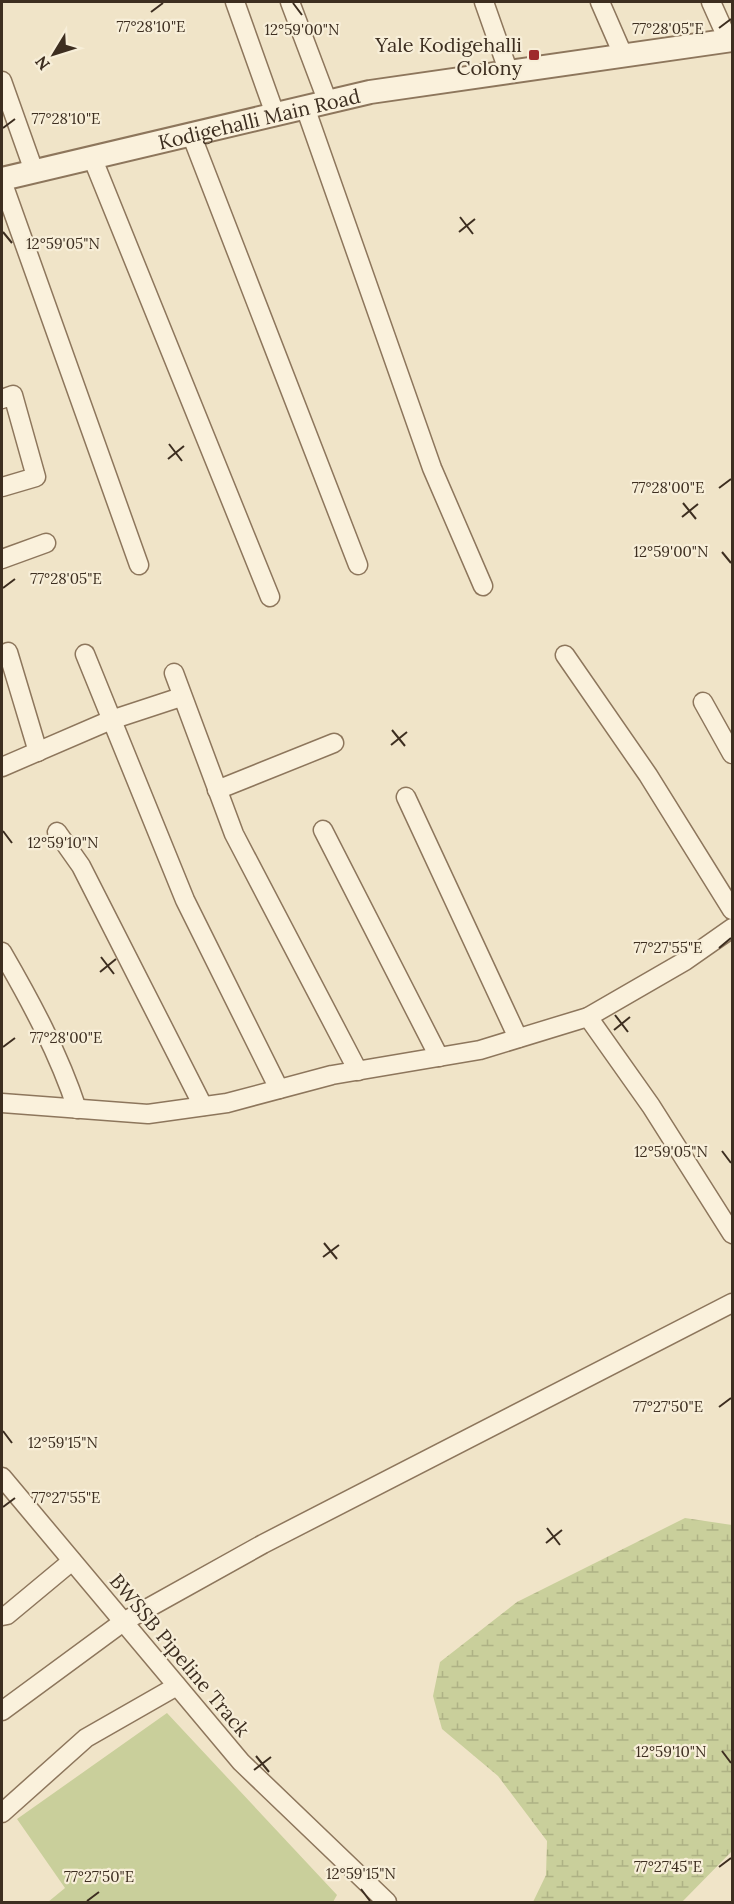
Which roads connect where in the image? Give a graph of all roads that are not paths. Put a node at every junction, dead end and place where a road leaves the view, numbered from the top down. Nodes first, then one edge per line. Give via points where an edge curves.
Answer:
1 (236, 2) edge
2 (290, 2) edge
3 (484, 2) edge
4 (600, 2) edge
5 (711, 2) edge
6 (730, 40) edge
7 (624, 57) junction
8 (509, 73) junction
9 (2, 81) edge
10 (316, 104) junction
11 (275, 114) junction
12 (191, 134) junction
13 (92, 157) junction
14 (34, 171) junction
15 (2, 180) edge
16 (2, 399) edge
17 (2, 487) edge
18 (46, 543) dead end
19 (2, 559) edge
20 (139, 564) dead end
21 (358, 565) dead end
22 (483, 586) dead end
23 (270, 597) dead end
24 (8, 652) dead end
25 (85, 654) dead end
26 (565, 655) dead end
27 (174, 673) dead end
28 (181, 697) junction
29 (703, 702) dead end
30 (111, 720) junction
31 (334, 743) dead end
32 (38, 752) junction
33 (732, 754) edge
34 (2, 767) edge
35 (217, 790) junction
36 (406, 797) dead end
37 (323, 830) dead end
38 (57, 832) dead end
39 (732, 910) edge
40 (732, 928) edge
41 (2, 952) edge
42 (588, 1017) junction
43 (518, 1038) junction
44 (439, 1057) junction
45 (358, 1071) junction
46 (279, 1089) junction
47 (2, 1103) edge
48 (203, 1106) junction
49 (77, 1109) junction
50 (732, 1234) edge
51 (732, 1303) edge
52 (2, 1477) edge
53 (72, 1561) junction
54 (2, 1616) edge
55 (123, 1622) junction
56 (177, 1686) junction
57 (2, 1711) edge
58 (2, 1813) edge
59 (387, 1902) edge

1 - 11 street
2 - 10 street
3 - 8 street
4 - 7 street
5 - 6 street
6 - 7 street, Kodigehalli Main Road
7 - 8 street, Kodigehalli Main Road
8 - 10 street, Kodigehalli Main Road
9 - 14 street
10 - 11 street, Kodigehalli Main Road
10 - 22 street via 432,468
11 - 12 street, Kodigehalli Main Road
12 - 13 street, Kodigehalli Main Road
12 - 21 street
13 - 14 street, Kodigehalli Main Road
13 - 23 street
14 - 15 street, Kodigehalli Main Road
15 - 20 street
16 - 17 street via 13,395 36,477
18 - 19 street
24 - 32 street
25 - 30 street
26 - 39 street via 648,775
27 - 28 street
28 - 30 street
28 - 35 street
29 - 33 street
30 - 32 street
30 - 46 street via 185,900
31 - 35 street
32 - 34 street
35 - 45 street via 234,834
36 - 43 street
37 - 44 street
38 - 48 street via 81,866
40 - 42 street via 685,961
41 - 49 street via 65,1074
42 - 43 street
42 - 50 street via 651,1106
43 - 44 street
44 - 45 street
45 - 46 street
46 - 48 street
47 - 49 street
48 - 49 street via 148,1114
51 - 55 street via 263,1544
52 - 53 street, BWSSB Pipeline Track
53 - 54 street
53 - 55 street, BWSSB Pipeline Track
55 - 56 street, BWSSB Pipeline Track
55 - 57 street
56 - 58 street via 86,1738
56 - 59 street, BWSSB Pipeline Track via 241,1762

